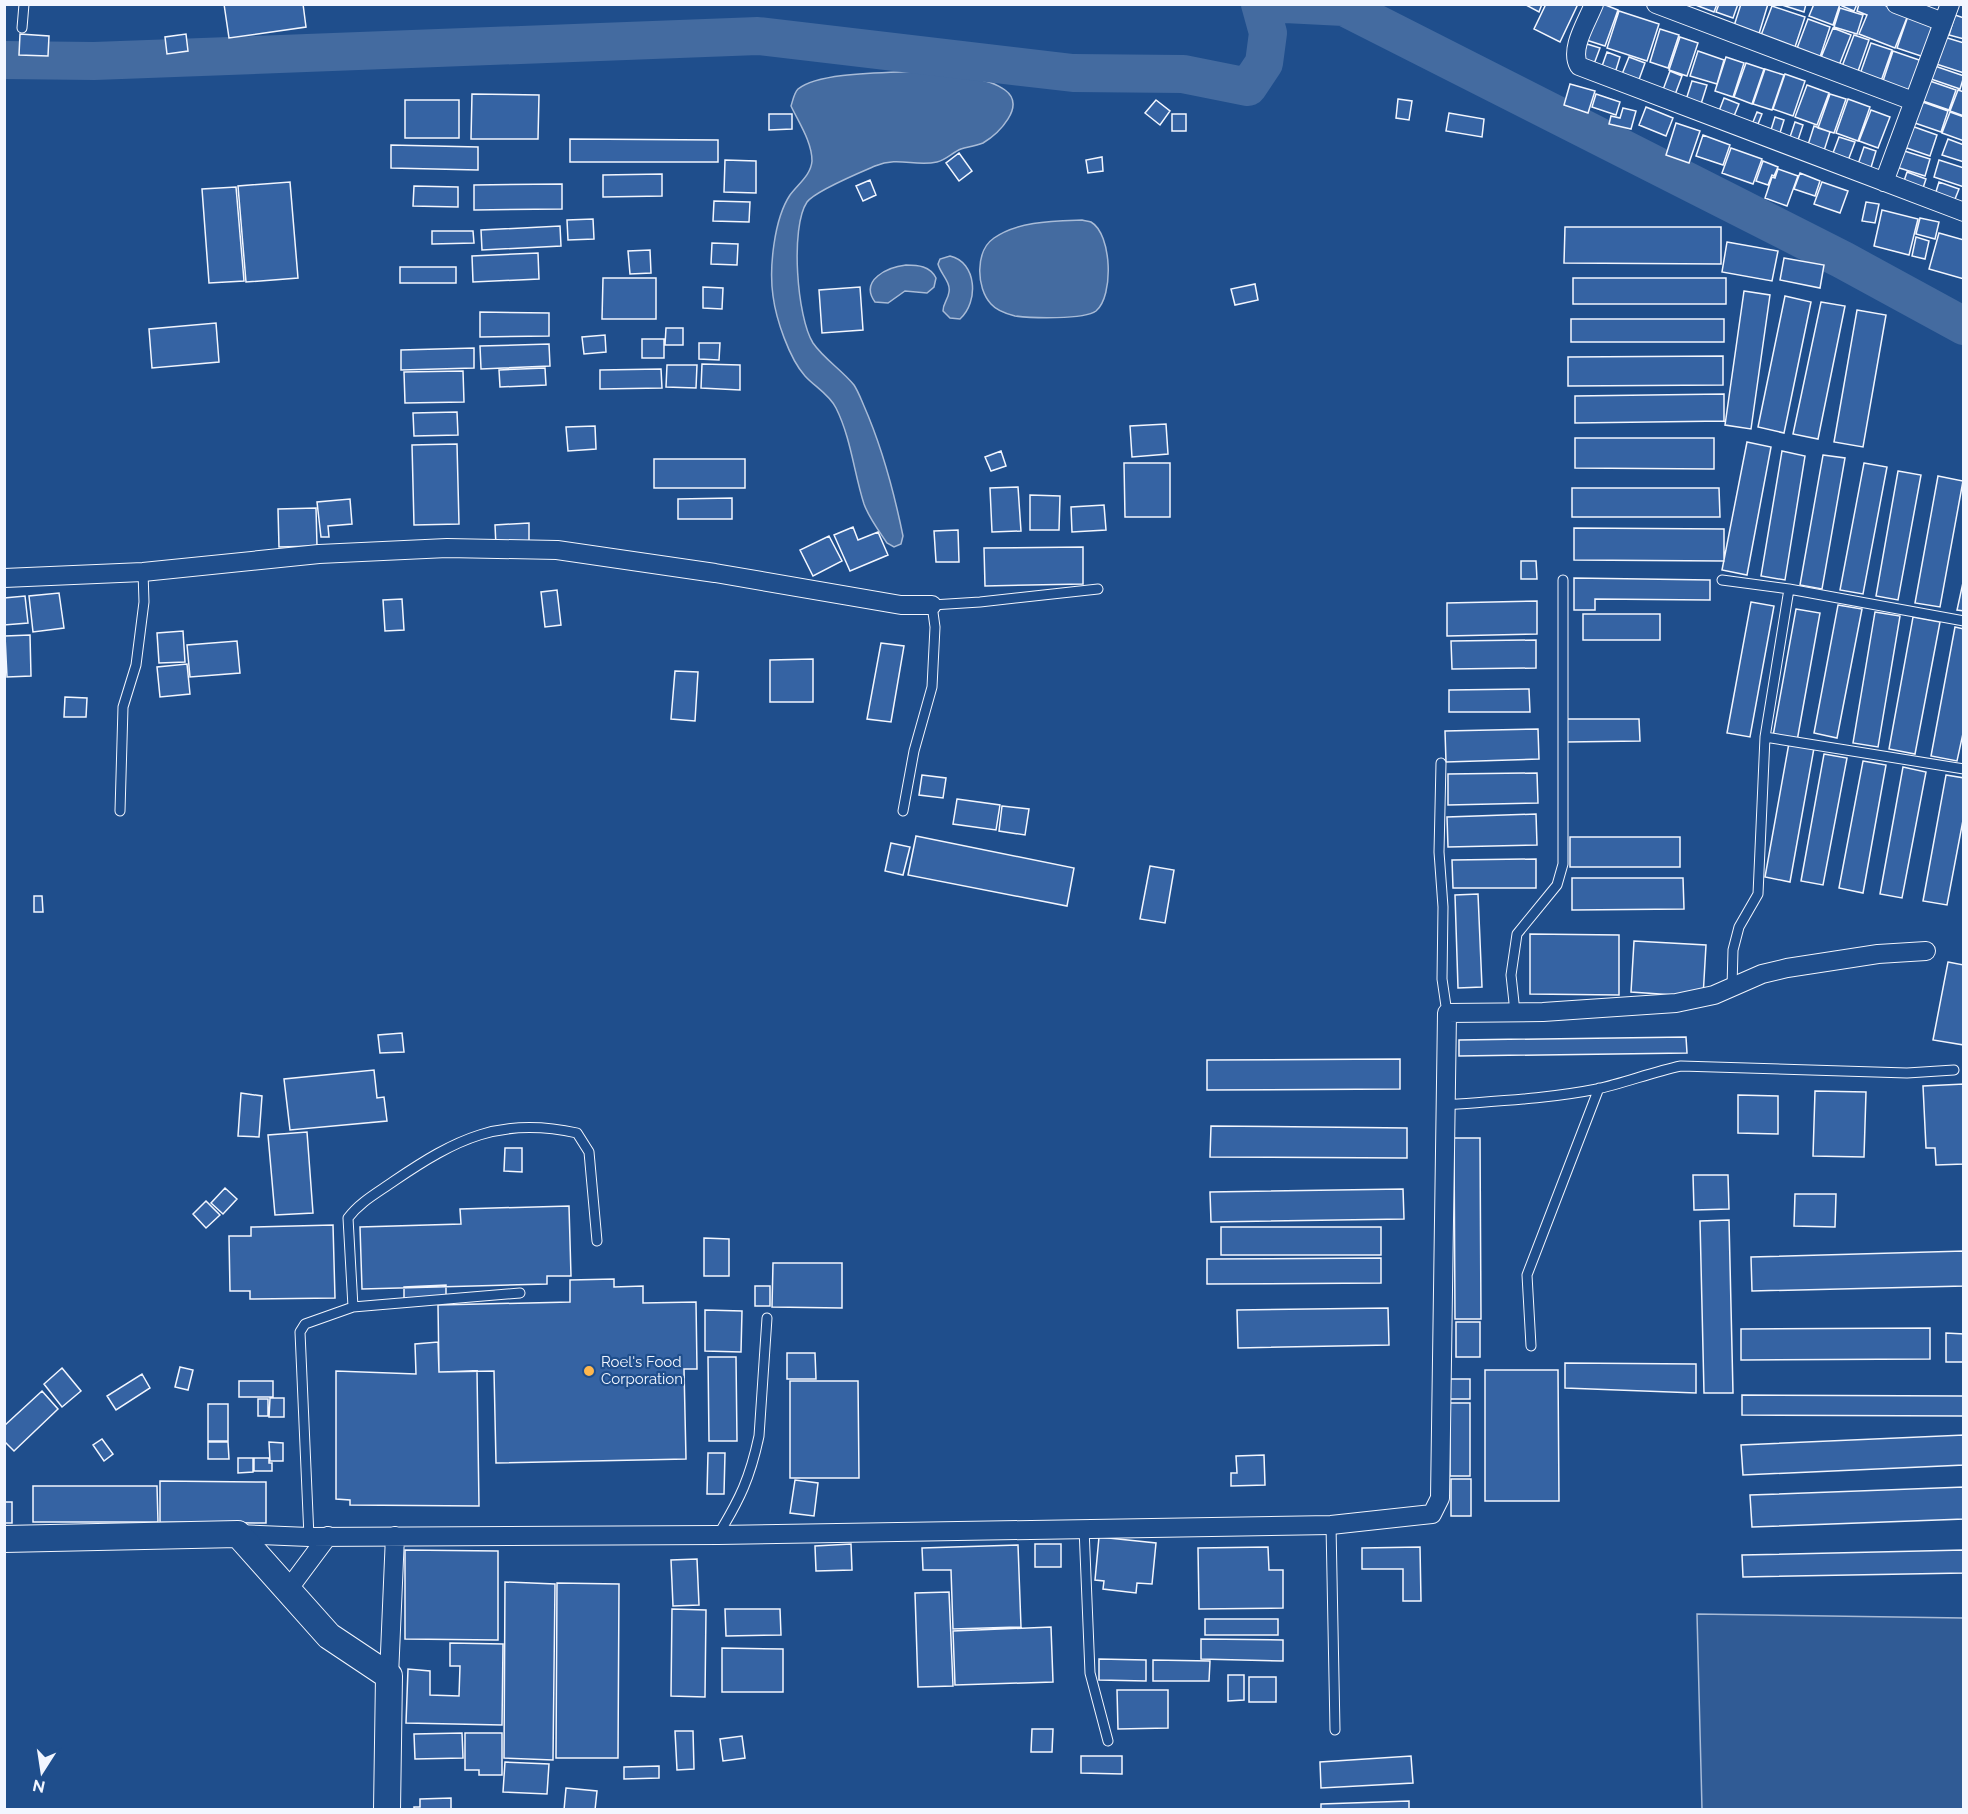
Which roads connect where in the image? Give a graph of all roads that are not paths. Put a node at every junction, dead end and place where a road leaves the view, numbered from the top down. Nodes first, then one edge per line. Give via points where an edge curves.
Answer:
1 (24, 4) edge
2 (1594, 4) edge
3 (1656, 4) edge
4 (1896, 4) edge
5 (1950, 4) edge
6 (1943, 22) junction
7 (22, 28) dead end
8 (1913, 101) junction
9 (1884, 182) junction
10 (1964, 212) edge
11 (143, 572) junction
12 (4, 578) edge
13 (1563, 580) dead end
14 (1722, 580) dead end
15 (1098, 589) dead end
16 (1789, 589) junction
17 (932, 605) junction
18 (1964, 621) edge
19 (1765, 737) junction
20 (1441, 763) dead end
21 (1964, 769) edge
22 (120, 811) dead end
23 (903, 811) dead end
24 (1926, 951) dead end
25 (1732, 987) junction
26 (1515, 1011) junction
27 (1447, 1013) junction
28 (1954, 1070) dead end
29 (1599, 1088) junction
30 (1445, 1105) junction
31 (597, 1241) dead end
32 (520, 1293) dead end
33 (353, 1307) junction
34 (767, 1318) dead end
35 (1531, 1346) dead end
36 (1331, 1525) junction
37 (1083, 1528) junction
38 (238, 1534) junction
39 (718, 1535) junction
40 (328, 1536) junction
41 (395, 1536) junction
42 (309, 1537) junction
43 (4, 1539) edge
44 (287, 1591) junction
45 (389, 1676) junction
46 (1335, 1730) dead end
47 (1108, 1741) dead end
48 (387, 1809) edge

1 - 7 lane
2 - 9 street via 1576,49 1579,66
3 - 8 street
4 - 6 street
5 - 6 street
6 - 8 street
8 - 9 street
9 - 10 street
11 - 12 street
11 - 17 street via 319,554 447,548 557,550 902,605
11 - 22 lane via 144,602 136,665 123,707
13 - 26 lane via 1563,864 1557,885 1517,934 1511,975
14 - 16 lane
15 - 17 lane
16 - 18 lane
16 - 19 lane
17 - 23 lane via 932,687
19 - 21 lane
19 - 25 lane via 1758,894 1739,927 1733,950
20 - 27 lane via 1442,979
24 - 25 street via 1787,968
25 - 26 street via 1676,1003
26 - 27 street
27 - 30 street
28 - 29 lane via 1681,1066
29 - 30 lane
29 - 35 lane via 1527,1275
30 - 36 street via 1440,1498 1432,1514
31 - 33 lane via 589,1152 578,1133 548,1127 488,1131 466,1138 356,1207 348,1218
32 - 33 lane
33 - 42 lane via 305,1324 300,1332
34 - 39 lane via 759,1436 746,1485
36 - 37 street
36 - 46 lane
37 - 39 street
37 - 47 lane via 1090,1673
38 - 42 street
38 - 43 street
38 - 44 street
39 - 41 street
40 - 41 street
40 - 42 street
40 - 44 street
41 - 45 street
44 - 45 street via 330,1636
45 - 48 street

